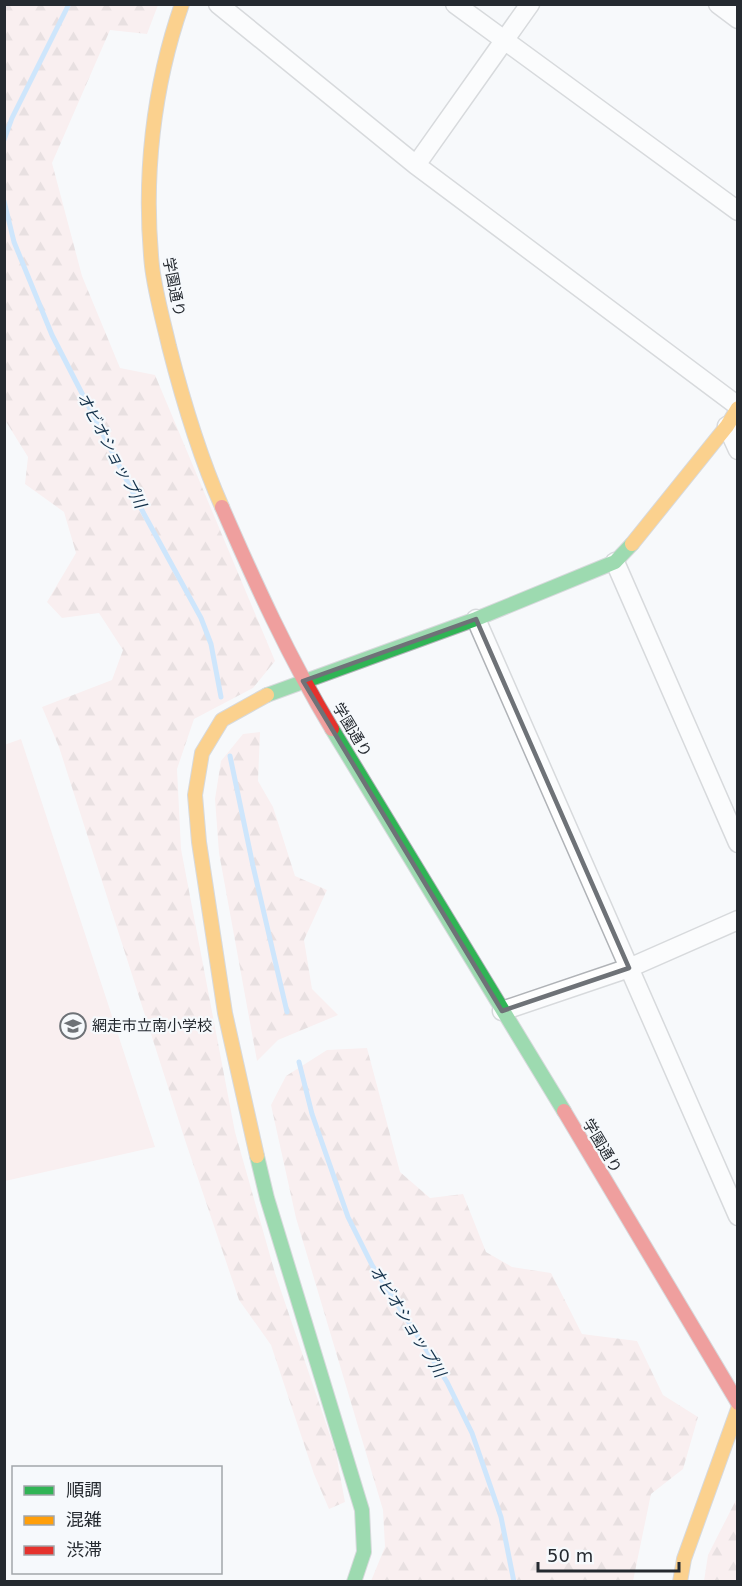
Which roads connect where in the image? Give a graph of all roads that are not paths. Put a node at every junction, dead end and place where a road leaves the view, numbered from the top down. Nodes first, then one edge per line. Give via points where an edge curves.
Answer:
1 (182, 4) edge
2 (218, 4) edge
3 (454, 4) edge
4 (530, 4) edge
5 (718, 4) edge
6 (738, 19) edge
7 (503, 42) junction
8 (416, 165) junction
9 (738, 211) edge
10 (738, 407) edge
11 (727, 426) junction
12 (738, 450) edge
13 (615, 562) junction
14 (476, 619) junction
15 (303, 681) junction
16 (738, 843) edge
17 (738, 920) edge
18 (629, 968) junction
19 (502, 1011) junction
20 (738, 1216) edge
21 (738, 1403) edge
22 (738, 1409) edge
23 (354, 1581) edge
24 (680, 1581) edge

1 - 15 street, 学園通り via 157,98 148,212 152,268 181,392 204,463 259,593
2 - 8 street
3 - 7 street
4 - 7 street
5 - 6 street
7 - 8 street
7 - 9 street
8 - 10 street
10 - 11 street
11 - 12 street
11 - 13 street
13 - 14 street
13 - 16 street
14 - 15 street
14 - 18 street
15 - 19 street, 学園通り
15 - 23 street via 262,697 222,720 202,753 195,795 225,1013 264,1188 362,1510 364,1552
17 - 18 street
18 - 19 street
18 - 20 street
19 - 21 street, 学園通り
22 - 24 street via 684,1559

